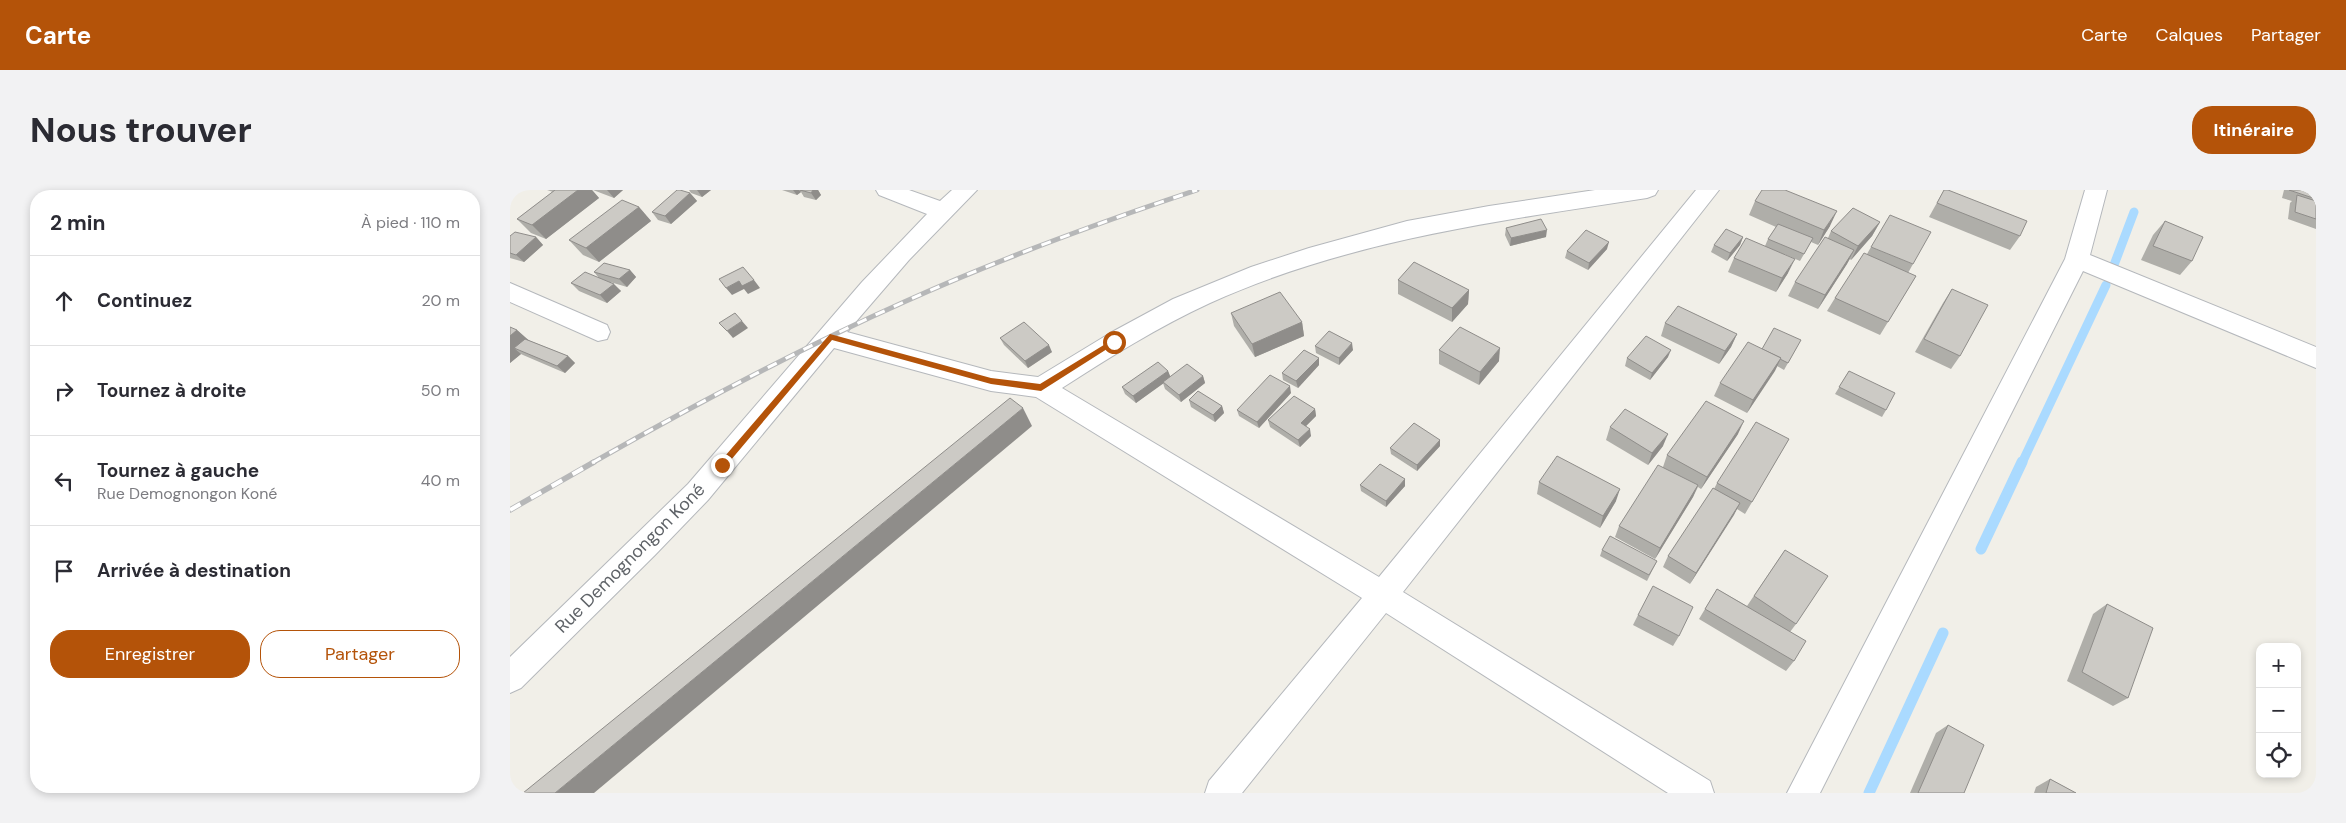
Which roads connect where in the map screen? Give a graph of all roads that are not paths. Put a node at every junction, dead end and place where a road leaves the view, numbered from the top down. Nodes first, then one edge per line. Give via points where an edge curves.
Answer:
1 (887, 190) edge
2 (966, 190) edge
3 (1647, 190) edge
4 (1708, 190) edge
5 (2096, 190) edge
6 (943, 211) junction
7 (2077, 260) junction
8 (510, 292) edge
9 (598, 332) dead end
10 (830, 337) junction
11 (2316, 358) edge
12 (1041, 388) junction
13 (1383, 595) junction
14 (510, 678) edge
15 (1221, 793) edge
16 (1698, 793) edge
17 (1803, 793) edge

1 - 6 street
2 - 6 street, Rue Demognongon Koné
3 - 12 street via 1438,223 1340,247 1272,269 1202,296 1150,322
4 - 13 street
5 - 7 street
6 - 10 street, Rue Demognongon Koné
7 - 11 street
7 - 17 street
8 - 9 street
10 - 12 street via 991,381
10 - 14 street, Rue Demognongon Koné via 722,465
12 - 13 street
13 - 15 street
13 - 16 street

